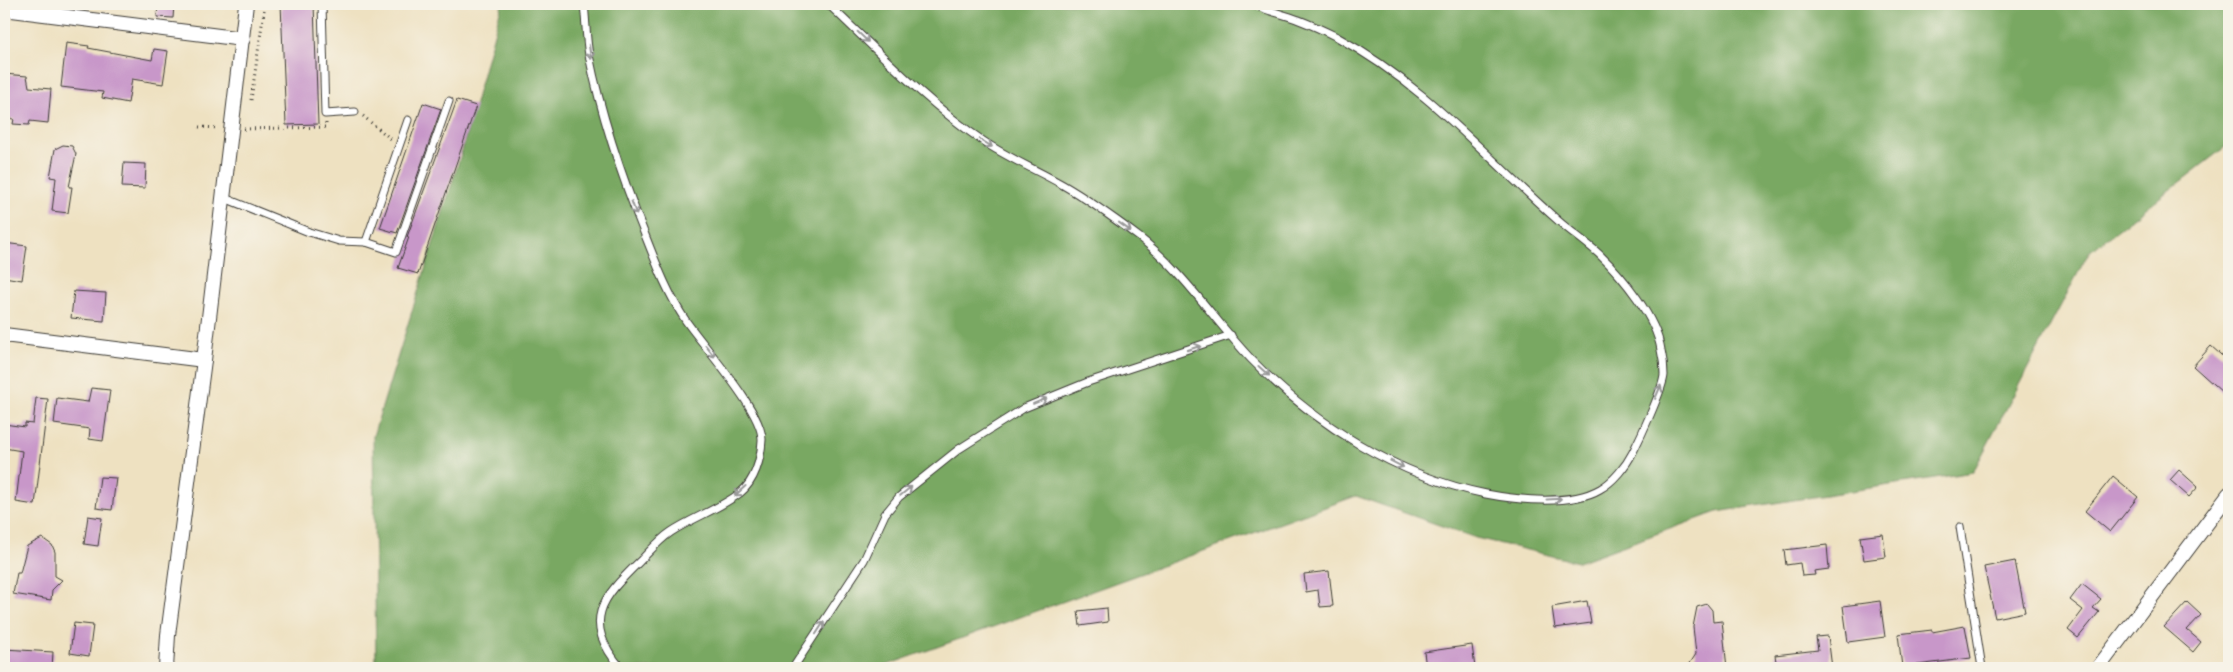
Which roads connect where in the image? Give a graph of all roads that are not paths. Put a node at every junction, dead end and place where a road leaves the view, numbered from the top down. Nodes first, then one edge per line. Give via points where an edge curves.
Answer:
1 (246, 4) edge
2 (322, 4) edge
3 (584, 4) edge
4 (828, 4) edge
5 (1252, 4) edge
6 (4, 9) edge
7 (243, 39) junction
8 (449, 101) dead end
9 (355, 112) road end
10 (408, 120) dead end
11 (222, 197) junction
12 (366, 242) junction
13 (4, 335) edge
14 (1231, 335) junction
15 (204, 360) junction
16 (2229, 494) edge
17 (1960, 527) dead end
18 (166, 668) edge
19 (621, 668) edge
20 (793, 668) edge
21 (1982, 668) edge
22 (2098, 668) edge

1 - 7 street
2 - 9 lane via 325,114
3 -> 19 lane via 589,54 612,140 634,209 667,289 686,321 714,355 757,419 762,433 761,455 755,474 740,493 669,533 603,601 599,620 602,638 611,657
4 -> 14 lane via 931,102 986,143 1067,187 1140,238 1194,290
14 -> 5 lane via 1251,359 1294,397 1328,425 1362,446 1404,468 1449,484 1516,499 1577,497 1600,490 1614,479 1631,457 1664,378 1661,347 1650,318 1625,284 1598,254 1555,218 1449,117 1410,84 1336,37
6 - 7 street
7 - 11 street
8 - 12 lane via 396,252
10 - 12 lane
11 - 12 lane via 309,232 339,241
11 - 15 street
13 - 15 street
20 -> 14 lane via 864,560 885,514 899,497 959,449 1024,408 1088,382
15 - 18 street
16 - 22 street
17 - 21 lane

